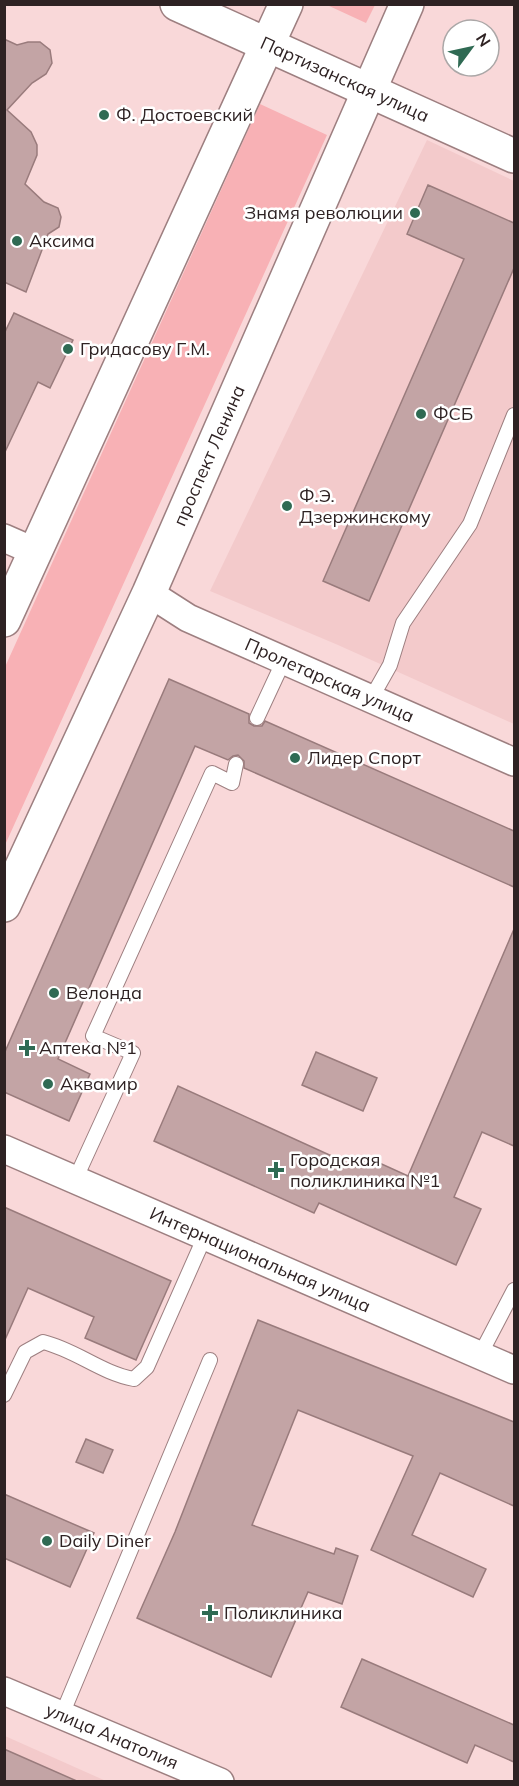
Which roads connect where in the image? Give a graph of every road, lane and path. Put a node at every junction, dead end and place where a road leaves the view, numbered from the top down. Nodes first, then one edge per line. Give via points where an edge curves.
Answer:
1 (177, 4) edge
2 (286, 4) edge
3 (407, 4) edge
4 (266, 47) junction
5 (368, 89) junction
6 (514, 156) edge
7 (514, 415) edge
8 (4, 538) edge
9 (36, 552) junction
10 (148, 593) junction
11 (4, 620) edge
12 (284, 660) junction
13 (372, 698) junction
14 (257, 718) dead end
15 (514, 762) edge
16 (236, 764) dead end
17 (4, 905) edge
18 (4, 1149) edge
19 (75, 1180) junction
20 (205, 1236) junction
21 (514, 1290) edge
22 (480, 1355) junction
23 (210, 1360) dead end
24 (514, 1370) edge
25 (4, 1395) edge
26 (4, 1691) edge
27 (61, 1717) junction
28 (220, 1782) edge

1 - 4 main road, Партизанская улица
2 - 4 main road
3 - 5 main road, проспект Ленина
4 - 5 main road, Партизанская улица
4 - 9 main road
5 - 6 main road, Партизанская улица
5 - 10 main road, проспект Ленина
7 - 13 lane via 470,524 403,623 390,665
8 - 9 street
9 - 11 main road
10 - 12 street, Пролетарская улица via 188,618
10 - 17 main road, проспект Ленина
12 - 13 street, Пролетарская улица
12 - 14 lane
13 - 15 street, Пролетарская улица
16 - 19 lane via 232,783 212,773 93,1036 133,1053
18 - 19 street, Интернациональная улица
19 - 20 street, Интернациональная улица
20 - 22 street, Интернациональная улица
20 - 25 lane via 147,1366 134,1379 115,1375 60,1346 43,1342 25,1352
21 - 22 lane
22 - 24 street, Интернациональная улица
23 - 27 lane
26 - 27 street, улица Анатолия
27 - 28 street, улица Анатолия

